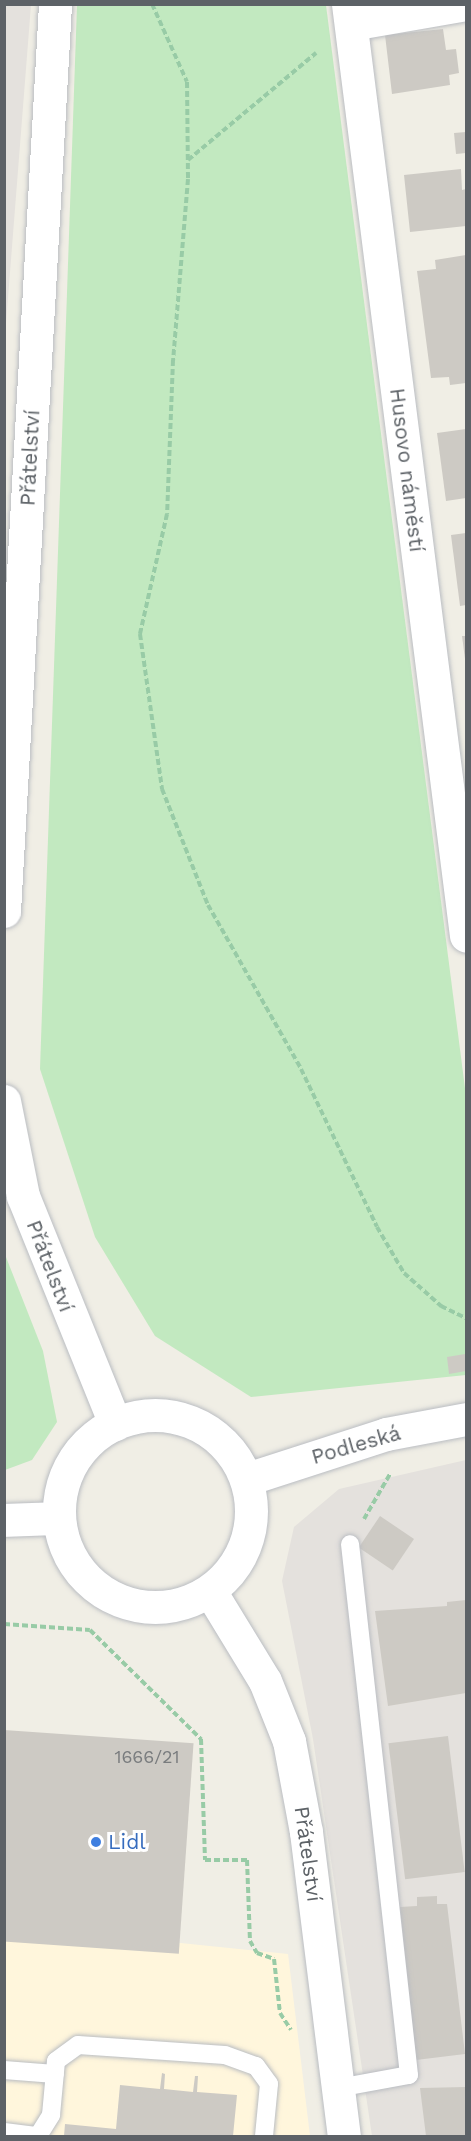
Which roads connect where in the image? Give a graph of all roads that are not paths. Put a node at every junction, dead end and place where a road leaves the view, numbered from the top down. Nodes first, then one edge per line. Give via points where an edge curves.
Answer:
1 (55, 4) edge
2 (466, 4) edge
3 (349, 14) edge
4 (4, 911) edge
5 (466, 936) edge
6 (4, 1101) edge
7 (466, 1419) edge
8 (115, 1424) junction
9 (247, 1479) junction
10 (59, 1518) junction
11 (4, 1520) edge
12 (350, 1544) road end
13 (210, 1591) junction
14 (4, 2070) edge
15 (55, 2074) junction
16 (338, 2088) junction
17 (4, 2132) edge
18 (264, 2136) edge
19 (344, 2136) edge

1 - 4 main road, Přátelství
2 - 3 main road
3 - 5 main road, Husovo náměstí
6 - 8 main road, Přátelství via 23,1196
7 - 9 main road, Podleská via 386,1434
8 - 9 main road via 146,1415 171,1416 196,1424 218,1437 235,1456
8 - 10 main road via 80,1450 66,1473
9 - 13 main road via 252,1504 245,1545 229,1574
10 - 11 main road
10 - 13 main road via 65,1546 77,1568 94,1586 115,1599 139,1607 164,1608
12 - 16 lane via 409,2075
13 - 16 main road, Přátelství via 265,1681 289,1742 306,1832
14 - 15 lane
15 - 17 lane via 51,2115 38,2136
15 - 18 lane via 56,2061 78,2045 225,2055 255,2066 270,2084
16 - 19 main road, Přátelství

